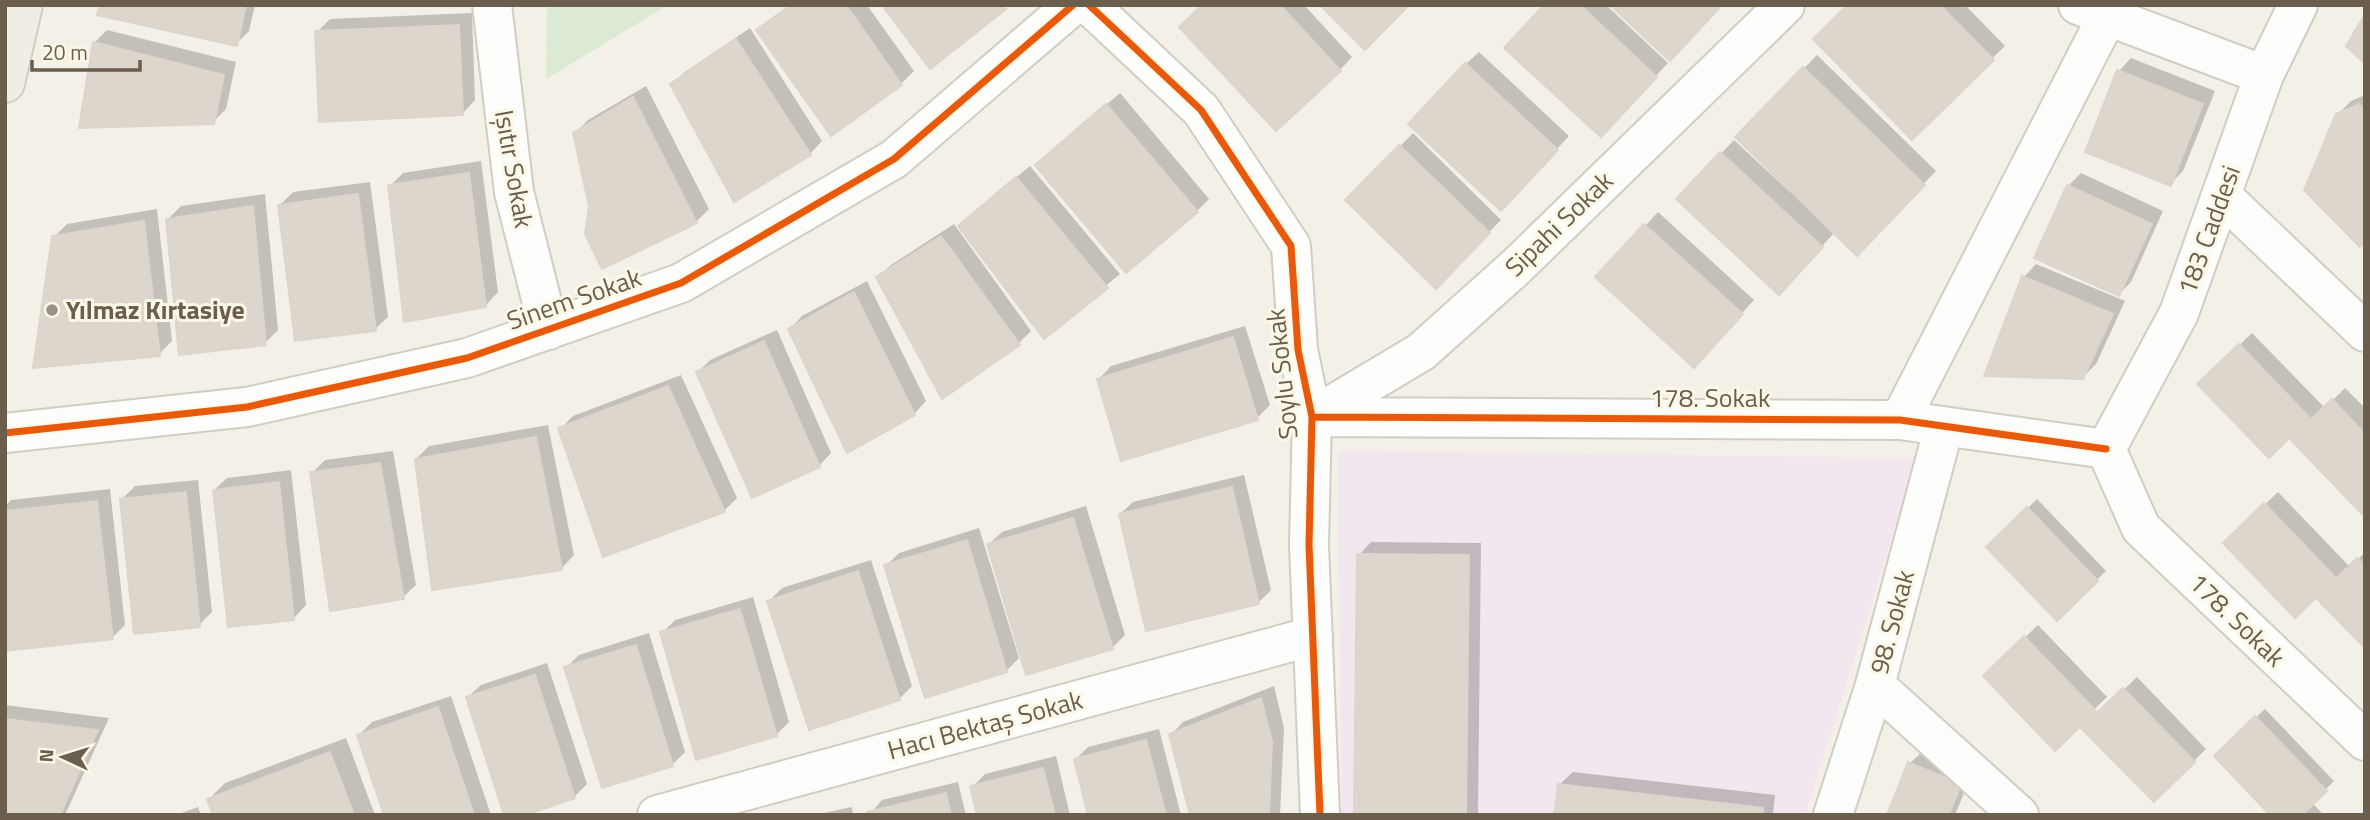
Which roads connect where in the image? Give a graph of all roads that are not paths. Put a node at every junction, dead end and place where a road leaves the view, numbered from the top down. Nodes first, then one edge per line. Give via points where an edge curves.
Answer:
1 (23, 5) edge
2 (492, 5) edge
3 (1073, 5) edge
4 (1089, 5) edge
5 (1784, 5) edge
6 (2298, 5) edge
7 (2099, 9) edge
8 (2264, 75) junction
9 (5, 83) edge
10 (2221, 195) junction
11 (549, 330) junction
12 (2365, 332) edge
13 (1312, 416) junction
14 (1900, 420) junction
15 (1944, 427) junction
16 (5, 433) edge
17 (2106, 449) junction
18 (1313, 636) junction
19 (1875, 685) junction
20 (2365, 741) edge
21 (657, 815) edge
22 (1320, 815) edge
23 (1833, 815) edge
24 (2019, 815) edge

1 - 9 main road
2 - 11 street, Işıtır Sokak via 514,192
3 - 11 street, Sinem Sokak via 894,159 681,284
4 - 13 street, Soylu Sokak via 1201,110 1291,246 1298,350
5 - 13 street, Sipahi Sokak via 1527,256 1421,352
6 - 8 street, 183 Caddesi
7 - 8 street
7 - 14 street
8 - 10 street, 183 Caddesi
10 - 12 street
10 - 17 street, 183 Caddesi via 2179,313
11 - 16 street, Sinem Sokak via 467,358 247,407
13 - 14 street, 178. Sokak
13 - 18 street, Soylu Sokak via 1309,545
14 - 15 street, 178. Sokak
15 - 17 street, 178. Sokak
15 - 19 street, 98. Sokak
17 - 20 street, 178. Sokak via 2141,528
18 - 21 street, Hacı Bektaş Sokak
18 - 22 street, Soylu Sokak
19 - 23 street, 98. Sokak
19 - 24 street

